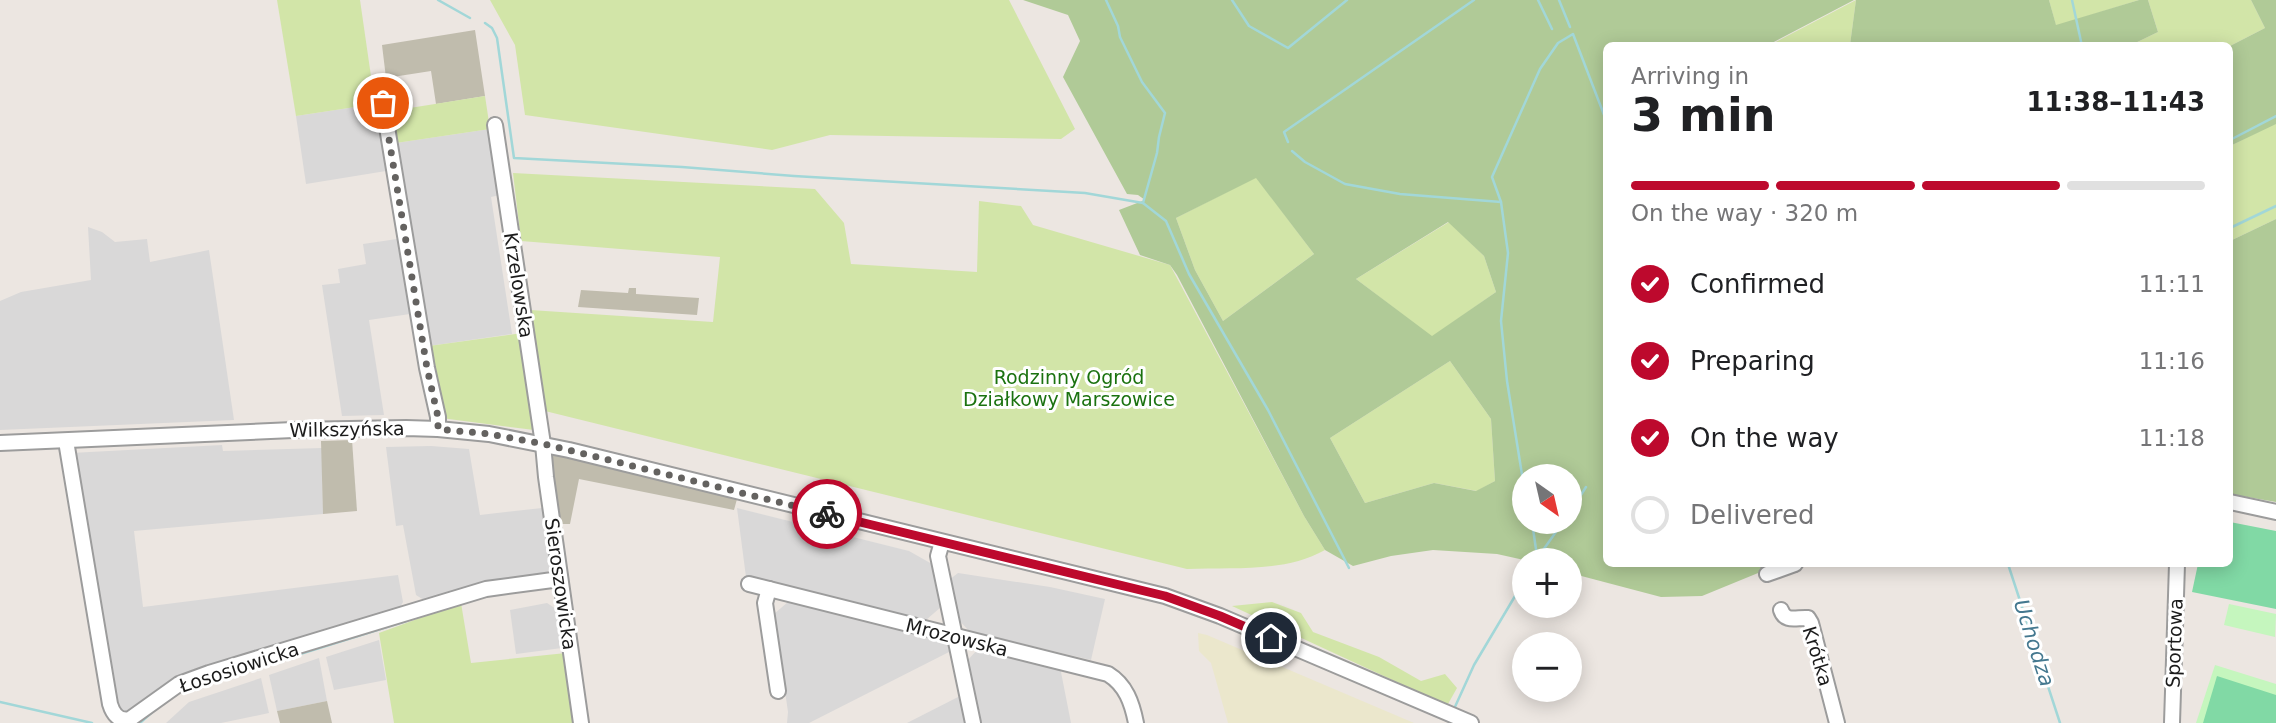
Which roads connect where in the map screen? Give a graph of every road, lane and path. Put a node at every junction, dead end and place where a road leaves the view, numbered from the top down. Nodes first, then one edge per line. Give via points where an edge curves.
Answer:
1 (383, 103) dead end
2 (495, 125) dead end
3 (438, 429) junction
4 (66, 441) junction
5 (0, 443) edge
6 (544, 444) junction
7 (2233, 503) edge
8 (2276, 512) edge
9 (942, 542) junction
10 (1787, 567) edge
11 (2177, 567) edge
12 (1767, 574) dead end
13 (560, 579) junction
14 (749, 584) dead end
15 (769, 589) junction
16 (1780, 610) dead end
17 (956, 636) junction
18 (778, 691) dead end
19 (1466, 722) edge
20 (581, 723) edge
21 (973, 723) edge
22 (1136, 723) edge
23 (1836, 723) edge
24 (2172, 723) edge

1 - 3 street
2 - 6 street, Krzelowska
3 - 4 street, Wilkszyńska via 293,429
3 - 6 street, Wilkszyńska
4 - 5 street, Wilkszyńska
4 - 13 street, Łososiowicka via 110,704 121,719 130,719 179,684 209,673 486,589
6 - 9 street, Wilkszyńska
6 - 13 street, Sieroszowicka
7 - 8 street
9 - 17 street via 938,556
9 - 19 street, Wilkszyńska via 1165,596
10 - 12 street
11 - 24 street, Sportowa
13 - 20 street, Sieroszowicka
14 - 15 street, Mrozowska
15 - 17 street, Mrozowska
15 - 18 street via 765,603
16 - 23 street, Krótka via 1787,618 1808,618 1811,623
17 - 21 street
17 - 22 street, Mrozowska via 1108,674 1122,684

